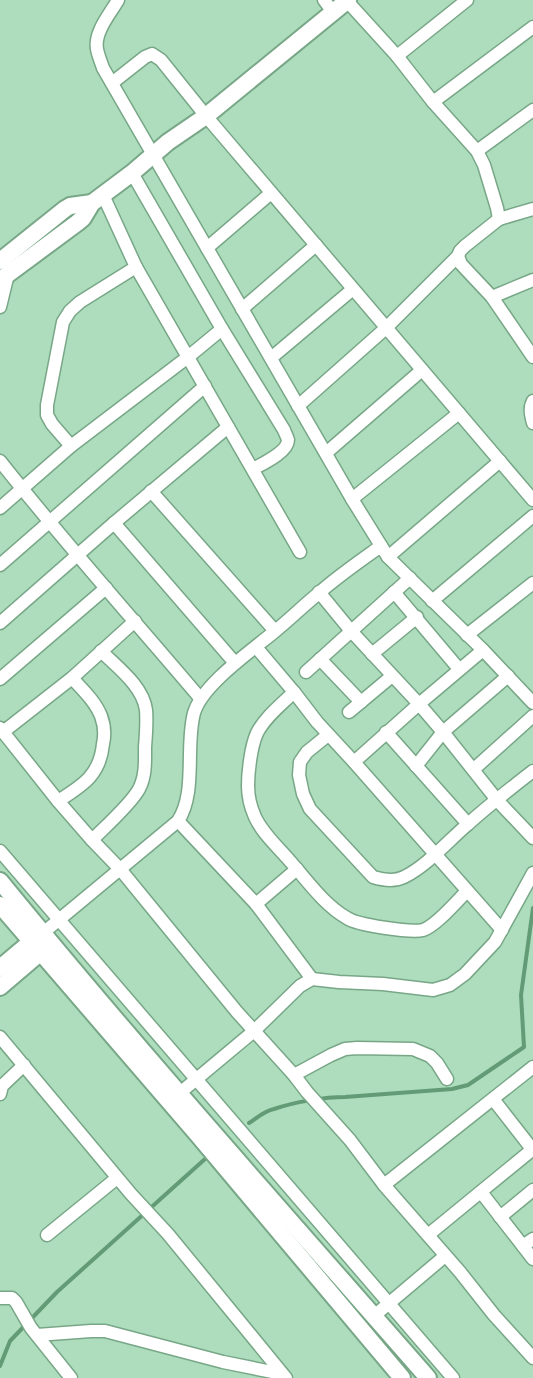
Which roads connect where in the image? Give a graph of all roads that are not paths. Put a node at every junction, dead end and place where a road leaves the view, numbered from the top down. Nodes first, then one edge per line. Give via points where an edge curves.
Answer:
1 (118, 0) edge
2 (348, 0) edge
3 (467, 0) edge
4 (328, 6) edge
5 (533, 27) edge
6 (397, 56) junction
7 (112, 83) junction
8 (433, 102) junction
9 (533, 110) edge
10 (206, 116) junction
11 (477, 151) junction
12 (153, 154) junction
13 (132, 173) junction
14 (272, 193) junction
15 (97, 199) junction
16 (533, 209) edge
17 (499, 219) junction
18 (316, 245) junction
19 (207, 248) junction
20 (458, 256) junction
21 (136, 267) junction
22 (3, 272) edge
23 (533, 280) edge
24 (354, 289) junction
25 (492, 297) junction
26 (0, 308) edge
27 (242, 309) junction
28 (386, 327) junction
29 (222, 328) junction
30 (532, 353) edge
31 (188, 357) junction
32 (271, 358) junction
33 (422, 370) junction
34 (205, 386) junction
35 (533, 401) edge
36 (298, 406) junction
37 (459, 412) junction
38 (533, 423) edge
39 (228, 427) junction
40 (71, 446) junction
41 (326, 453) junction
42 (0, 461) edge
43 (500, 461) junction
44 (253, 469) junction
45 (22, 489) junction
46 (152, 491) junction
47 (352, 499) junction
48 (533, 500) edge
49 (0, 508) edge
50 (533, 516) edge
51 (50, 522) junction
52 (114, 523) junction
53 (381, 546) junction
54 (300, 552) dead end
55 (77, 555) junction
56 (388, 557) junction
57 (0, 566) edge
58 (410, 578) junction
59 (533, 583) edge
60 (106, 588) junction
61 (319, 592) junction
62 (394, 592) junction
63 (432, 601) junction
64 (417, 617) junction
65 (135, 621) junction
66 (0, 623) edge
67 (275, 631) junction
68 (351, 631) junction
69 (467, 635) junction
70 (256, 647) junction
71 (483, 650) junction
72 (101, 651) junction
73 (372, 654) junction
74 (320, 659) junction
75 (235, 663) junction
76 (459, 669) junction
77 (306, 672) dead end
78 (392, 676) junction
79 (508, 676) junction
80 (72, 678) junction
81 (0, 679) edge
82 (294, 692) junction
83 (200, 698) junction
84 (361, 702) junction
85 (533, 703) edge
86 (419, 704) junction
87 (350, 712) dead end
88 (533, 716) edge
89 (1, 730) edge
90 (386, 732) junction
91 (443, 732) junction
92 (328, 735) junction
93 (354, 762) junction
94 (416, 766) junction
95 (474, 769) junction
96 (533, 771) edge
97 (497, 800) junction
98 (58, 801) junction
99 (178, 821) junction
100 (468, 824) junction
101 (533, 838) edge
102 (92, 840) junction
103 (0, 851) edge
104 (435, 854) junction
105 (120, 869) junction
106 (297, 869) junction
107 (533, 873) edge
108 (0, 881) edge
109 (467, 891) junction
110 (0, 904) edge
111 (256, 904) junction
112 (58, 920) junction
113 (502, 930) junction
114 (42, 943) junction
115 (0, 968) edge
116 (312, 979) junction
117 (0, 987) edge
118 (254, 1031) junction
119 (0, 1037) edge
120 (24, 1065) junction
121 (533, 1067) edge
122 (294, 1075) junction
123 (447, 1079) dead end
124 (196, 1080) junction
125 (0, 1094) edge
126 (175, 1098) junction
127 (493, 1099) junction
128 (533, 1149) edge
129 (117, 1178) junction
130 (384, 1185) junction
131 (533, 1190) edge
132 (481, 1192) junction
133 (500, 1217) junction
134 (47, 1235) dead end
135 (429, 1235) junction
136 (528, 1243) edge
137 (445, 1256) junction
138 (533, 1259) edge
139 (6, 1298) edge
140 (388, 1304) junction
141 (374, 1316) junction
142 (34, 1332) junction
143 (533, 1358) edge
144 (284, 1376) edge
145 (71, 1378) edge
146 (402, 1378) edge
147 (428, 1378) edge
148 (453, 1378) edge

1 - 7 street via 97,40 103,68
2 - 4 street
2 - 6 street
3 - 6 street
4 - 10 street
5 - 8 street
6 - 8 street
7 - 10 street via 152,54
7 - 12 street
8 - 11 street
9 - 11 street
10 - 12 street
10 - 14 street
11 - 17 street
12 - 13 street
12 - 19 street
13 - 15 street
13 - 29 street
14 - 18 street
14 - 19 street
15 - 21 street
15 - 22 street via 77,223
16 - 17 street
17 - 20 street
18 - 24 street
18 - 27 street
19 - 27 street
20 - 25 street
20 - 28 street
21 - 31 street
21 - 40 street via 80,302 63,322 47,415
22 - 26 street
23 - 25 street
24 - 28 street
24 - 32 street
25 - 30 street
27 - 32 street
28 - 33 street
28 - 36 street
29 - 31 street
29 - 44 street via 288,440 281,452
31 - 34 street
31 - 40 street
32 - 36 street
33 - 37 street
33 - 41 street
34 - 39 street
34 - 51 street
35 - 38 street
36 - 41 street
37 - 43 street
37 - 47 street
39 - 44 street
39 - 46 street
40 - 45 street
41 - 47 street
42 - 45 street
43 - 48 street
43 - 56 street
44 - 54 street
45 - 49 street
45 - 51 street
46 - 52 street
46 - 67 street
47 - 53 street
50 - 63 street
51 - 55 street
51 - 57 street
52 - 55 street
52 - 75 street
53 - 56 street
53 - 61 street
55 - 60 street
55 - 66 street
56 - 58 street
58 - 62 street
58 - 63 street
59 - 69 street
60 - 65 street
60 - 81 street
61 - 67 street
61 - 68 street
62 - 64 street
62 - 68 street
63 - 69 street
64 - 73 street
64 - 76 street
65 - 72 street
65 - 83 street
67 - 70 street
68 - 73 street
68 - 74 street
69 - 71 street
70 - 75 street
70 - 82 street
71 - 76 street
71 - 79 street
72 - 80 street
72 - 102 street via 132,682 144,701 145,765 139,790
73 - 78 street
74 - 77 street
74 - 84 street
75 - 83 street
76 - 86 street
78 - 84 street
78 - 86 street
79 - 85 street
79 - 91 street
80 - 89 street
80 - 98 street via 101,715 104,740 98,766 91,776
82 - 92 street
82 - 106 street via 257,733 248,787 256,818
83 - 99 street via 191,730 187,803
84 - 87 street
86 - 90 street
86 - 91 street
88 - 95 street
89 - 98 street
90 - 93 street
90 - 94 street
91 - 94 street
91 - 95 street
92 - 93 street
92 - 104 street via 300,762 303,794 310,809 373,876 381,879 403,878
93 - 104 street
94 - 100 street
95 - 97 street
96 - 97 street
97 - 100 street
97 - 101 street
98 - 102 street
99 - 105 street
99 - 111 street
100 - 104 street
102 - 105 street
103 - 112 street
104 - 109 street
105 - 112 street
105 - 118 street
106 - 109 street via 332,908 349,920 374,926 422,930
106 - 111 street
107 - 113 street
108 - 114 street
109 - 113 street
110 - 114 street
111 - 116 street
112 - 114 street
112 - 124 street
113 - 116 street via 465,974 441,988
114 - 115 street
114 - 117 street
114 - 126 street
116 - 118 street
118 - 122 street
118 - 124 street
119 - 120 street
120 - 125 street via 2,1086
120 - 129 street
121 - 127 street
122 - 123 street via 345,1049 413,1049 430,1056
122 - 130 street
124 - 126 street
124 - 140 street
126 - 141 street
126 - 146 street
127 - 128 street
127 - 130 street
128 - 132 street
129 - 134 street
129 - 144 street
130 - 135 street
131 - 133 street
132 - 133 street
132 - 135 street
133 - 136 street
135 - 137 street
136 - 138 street
137 - 140 street
137 - 143 street
139 - 142 street via 16,1302
140 - 141 street
140 - 148 street
141 - 147 street
142 - 144 street via 105,1331
142 - 145 street

